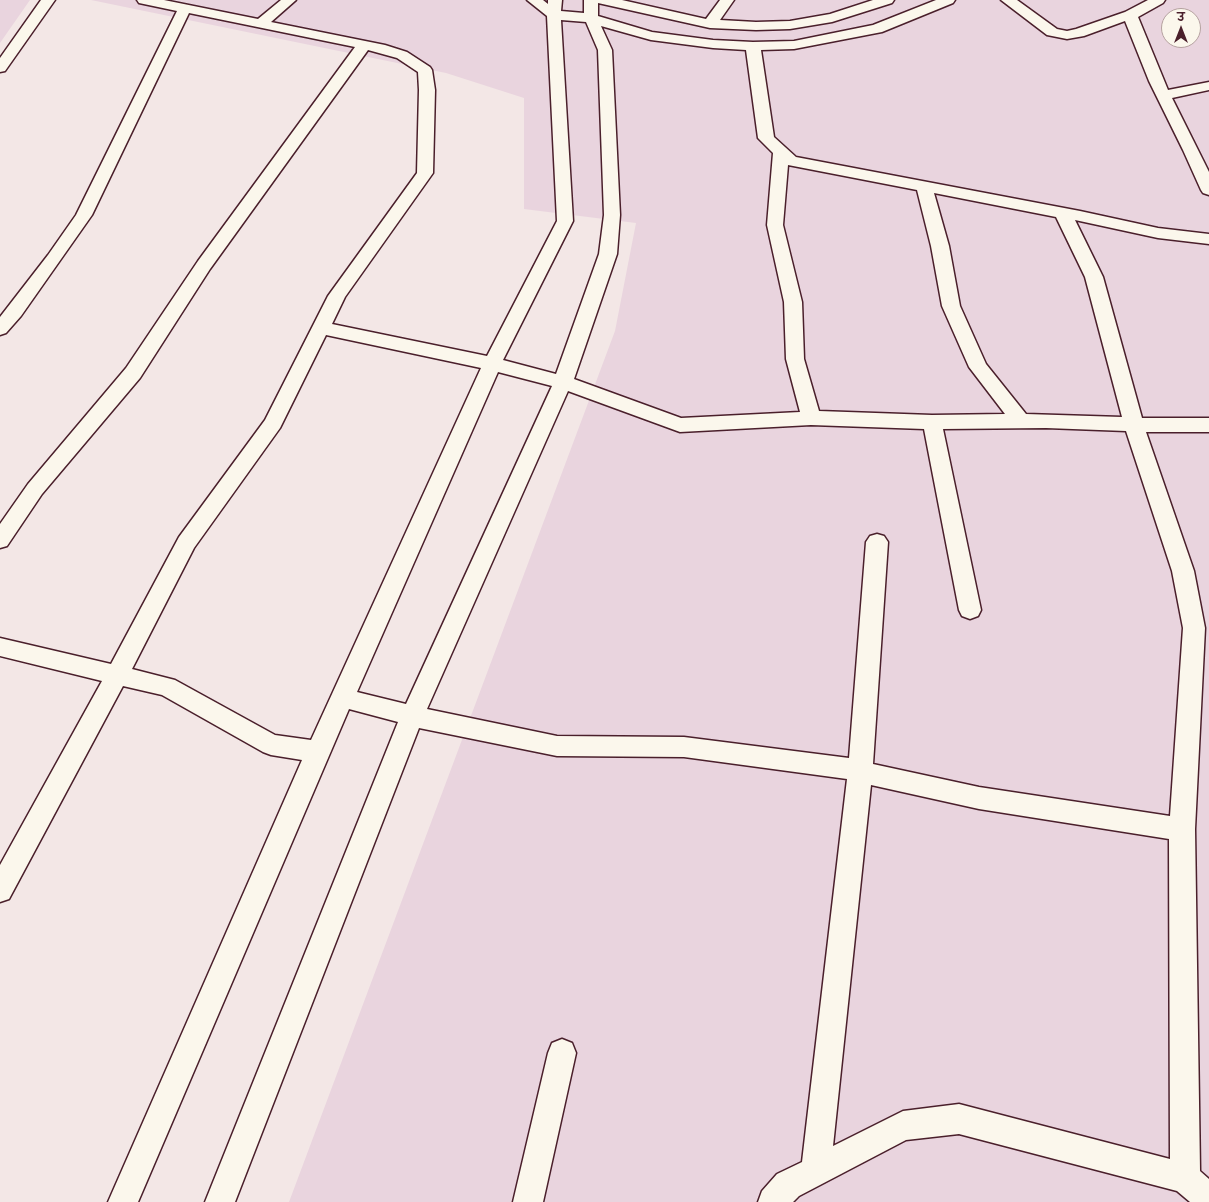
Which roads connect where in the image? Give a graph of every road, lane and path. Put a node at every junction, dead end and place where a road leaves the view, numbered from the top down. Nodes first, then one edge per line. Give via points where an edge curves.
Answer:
1 (48, 0) edge
2 (144, 0) edge
3 (289, 0) edge
4 (534, 0) edge
5 (727, 0) edge
6 (948, 0) edge
7 (1008, 0) edge
8 (1158, 0) edge
9 (883, 1) edge
10 (595, 6) edge
11 (554, 7) edge
12 (185, 8) junction
13 (1130, 15) junction
14 (260, 24) junction
15 (710, 24) junction
16 (364, 45) junction
17 (753, 46) junction
18 (0, 68) edge
19 (1209, 86) edge
20 (1163, 95) junction
21 (781, 152) junction
22 (924, 186) junction
23 (1209, 190) edge
24 (1063, 213) junction
25 (1209, 238) edge
26 (320, 328) junction
27 (0, 329) edge
28 (492, 364) junction
29 (563, 382) junction
30 (811, 418) junction
31 (932, 422) junction
32 (1021, 422) junction
33 (1134, 424) junction
34 (1209, 425) edge
35 (0, 540) edge
36 (877, 542) dead end
37 (970, 610) dead end
38 (4, 654) edge
39 (117, 675) junction
40 (342, 698) junction
41 (412, 716) junction
42 (318, 752) junction
43 (860, 772) junction
44 (1182, 830) junction
45 (0, 890) edge
46 (562, 1053) dead end
47 (816, 1171) junction
48 (1185, 1178) junction
49 (1209, 1198) edge
50 (123, 1202) edge
51 (220, 1202) edge
52 (528, 1202) edge
53 (774, 1202) edge

1 - 18 street
2 - 12 street
3 - 14 street
4 - 11 street
5 - 15 street
6 - 17 street via 877,29 794,45
7 - 13 street via 1052,32 1067,35
8 - 13 street
9 - 15 street via 832,18 790,25
10 - 11 street
10 - 15 street
10 - 17 street via 651,36
10 - 29 street via 605,50 612,215 608,254
11 - 28 street via 565,221
12 - 14 street
12 - 27 street via 84,215
13 - 20 street
14 - 16 street
16 - 26 street via 402,55 425,70 425,173 337,296
16 - 35 street via 204,265 134,373 34,489
17 - 21 street via 766,138
19 - 20 street
20 - 23 street
21 - 22 street via 791,160
21 - 30 street via 775,225 793,302 795,359
22 - 24 street
22 - 32 street via 940,246 951,306 978,367
24 - 25 street via 1158,233
24 - 33 street via 1094,277
26 - 28 street
26 - 39 street via 273,423 186,543
28 - 29 street
28 - 40 street
29 - 30 street via 680,425
29 - 41 street
30 - 31 street
31 - 32 street
31 - 37 street
32 - 33 street
33 - 34 street
33 - 44 street via 1183,571 1194,628
36 - 43 street
38 - 39 street
39 - 42 street via 167,687 271,745
39 - 45 street
40 - 41 street
40 - 42 street
41 - 43 street via 557,746 684,747 840,767
41 - 51 street
42 - 50 street
43 - 44 street via 980,798
43 - 47 street
44 - 48 street
46 - 52 street
47 - 48 street via 903,1126 959,1119
47 - 53 street via 788,1185
48 - 49 street

